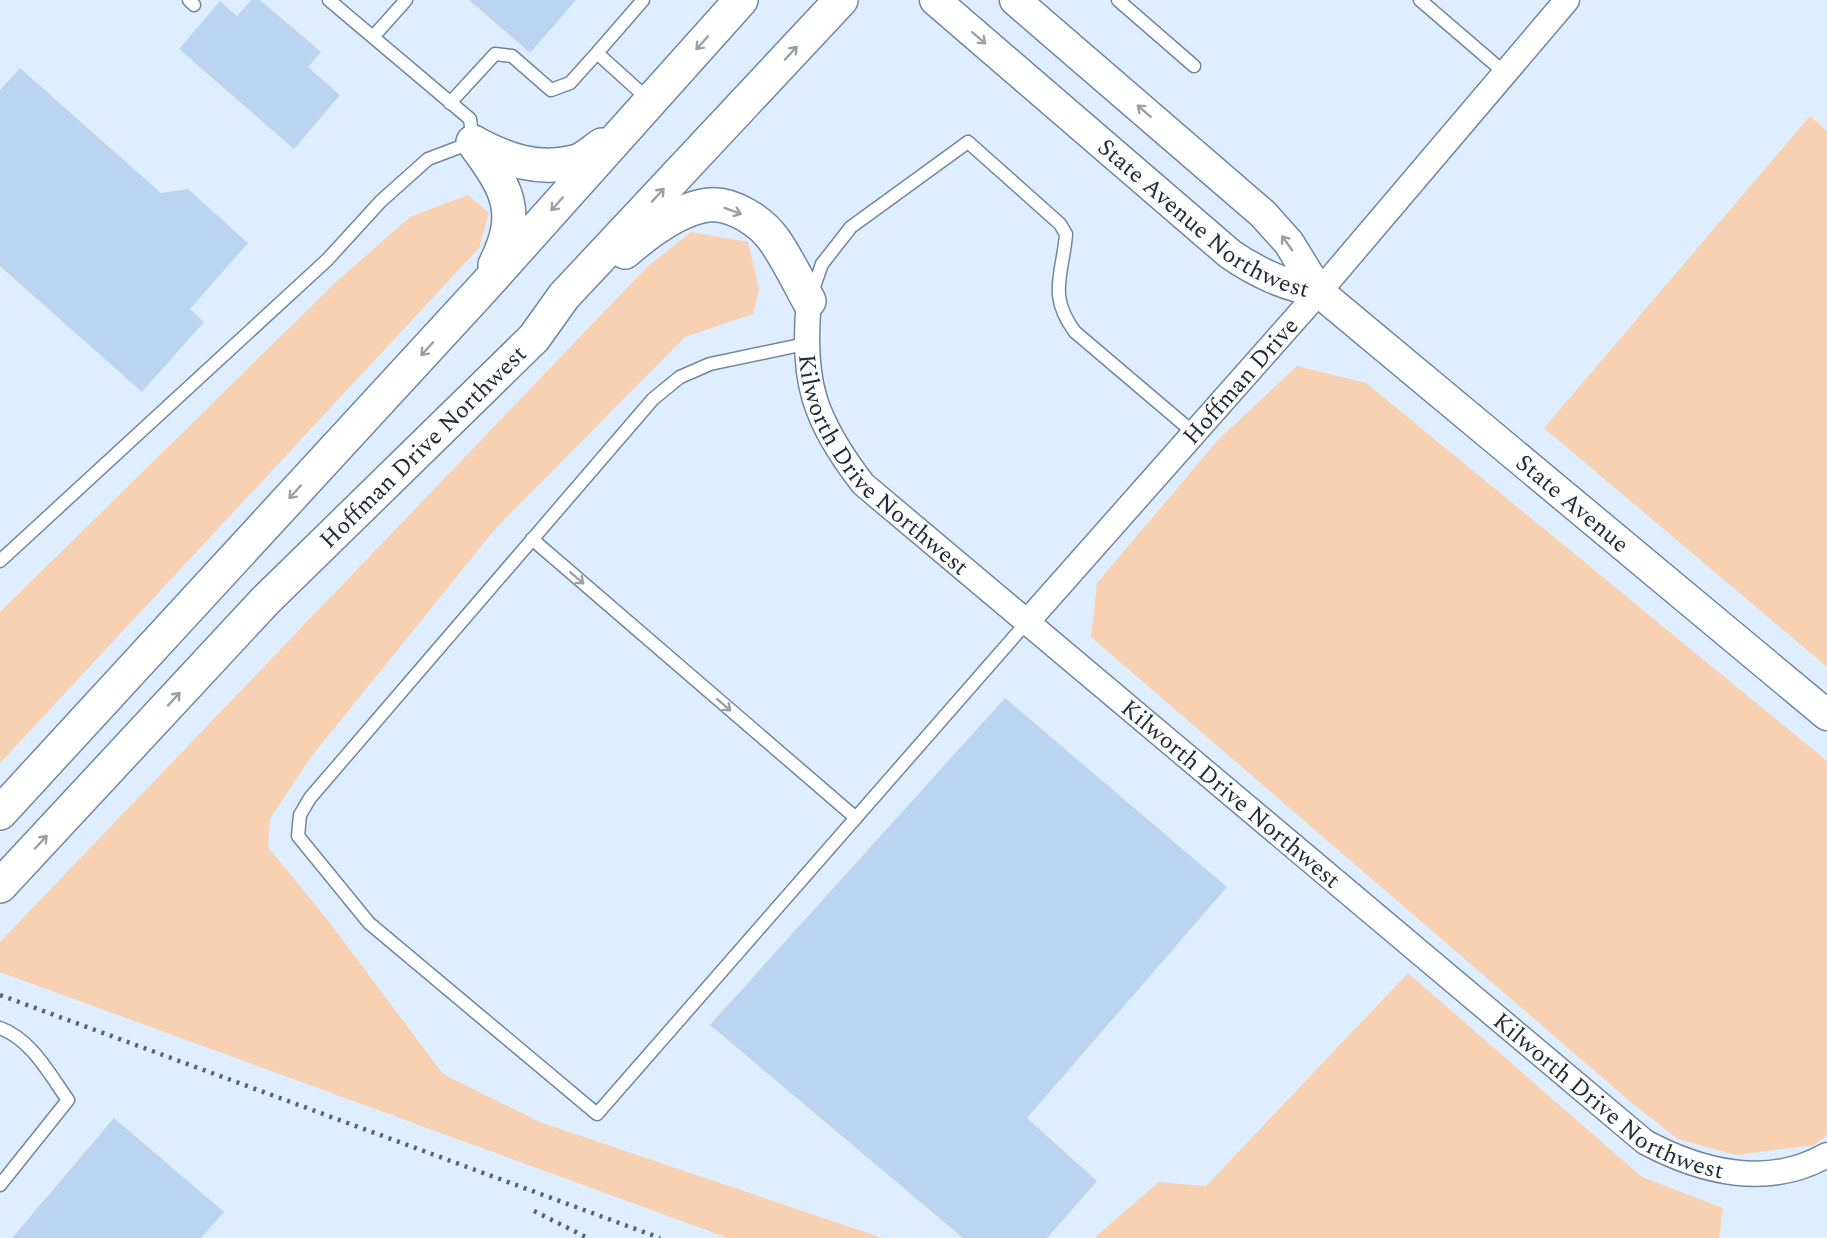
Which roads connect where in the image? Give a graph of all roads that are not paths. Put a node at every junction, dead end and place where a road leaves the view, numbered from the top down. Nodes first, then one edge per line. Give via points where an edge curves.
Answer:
1 (329, 0) edge
2 (406, 0) edge
3 (643, 0) edge
4 (741, 0) edge
5 (841, 0) edge
6 (935, 0) edge
7 (1015, 0) edge
8 (1118, 0) edge
9 (1420, 0) edge
10 (1567, 0) edge
11 (373, 37) junction
12 (597, 53) junction
13 (1194, 66) dead end
14 (1505, 73) junction
15 (650, 100) junction
16 (450, 103) junction
17 (620, 133) junction
18 (473, 142) junction
19 (484, 287) junction
20 (1319, 292) junction
21 (809, 302) junction
22 (534, 338) junction
23 (805, 344) junction
24 (1194, 433) junction
25 (532, 539) junction
26 (0, 561) edge
27 (1027, 622) junction
28 (1827, 715) edge
29 (0, 813) edge
30 (856, 818) junction
31 (1, 885) edge
32 (0, 1028) edge
33 (1827, 1155) edge
34 (0, 1185) edge

1 - 11 lane
2 - 11 lane
3 - 12 lane
4 -> 15 main road
22 -> 5 main road, Hoffman Drive Northwest via 564,296
6 -> 20 street, State Avenue Northwest via 1230,254 1258,273
20 -> 7 street, State Avenue Northwest via 1289,243 1263,214
8 - 13 lane
9 - 14 lane
10 - 14 street, Hoffman Drive
11 - 16 lane
12 - 15 lane
12 - 16 lane via 570,83 551,90 512,56 495,54
14 - 20 street, Hoffman Drive
15 - 17 main road
16 - 18 lane via 470,119
17 - 18 main road via 576,162 553,165 505,159
17 -> 19 main road
18 - 19 main road via 507,194 510,218 505,244
18 - 26 lane via 428,159 381,201 327,260
19 -> 29 main road
20 - 24 street, Hoffman Drive
20 - 28 street, State Avenue
22 -> 21 main road via 639,240 680,214 710,205 732,209 756,221 774,240
21 - 23 street, Kilworth Drive Northwest
21 - 24 lane via 822,264 851,226 968,142 1060,224 1066,234 1058,297 1069,324
31 -> 22 main road, Hoffman Drive Northwest via 265,601
23 - 25 lane via 710,364 680,377 653,399
23 - 27 street, Kilworth Drive Northwest via 808,379 822,420 863,484
24 - 27 street, Hoffman Drive
25 -> 30 lane
25 - 30 lane via 310,798 300,815 298,837 388,941 597,1114
27 - 30 lane
27 - 33 street, Kilworth Drive Northwest via 1646,1142 1678,1160 1715,1171 1746,1174 1775,1171
32 - 34 lane via 14,1033 68,1100

